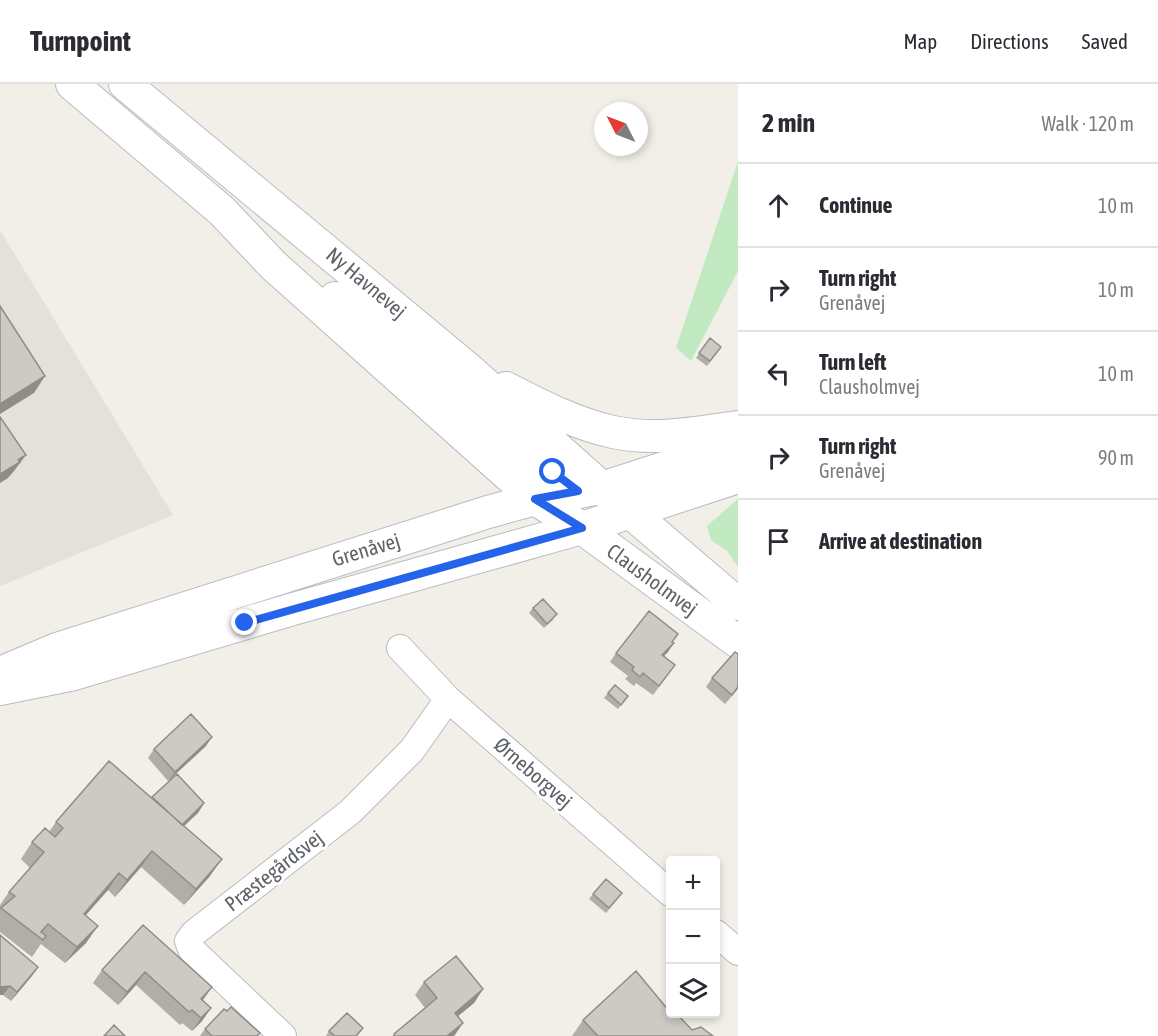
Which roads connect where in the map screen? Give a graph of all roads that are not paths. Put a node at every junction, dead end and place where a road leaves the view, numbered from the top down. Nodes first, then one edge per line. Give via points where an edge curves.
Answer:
1 (72, 84) edge
2 (125, 84) edge
3 (273, 265) junction
4 (466, 366) junction
5 (738, 427) edge
6 (738, 444) edge
7 (738, 477) edge
8 (590, 489) junction
9 (535, 499) junction
10 (632, 513) junction
11 (582, 528) junction
12 (738, 604) edge
13 (738, 642) edge
14 (400, 648) dead end
15 (0, 673) edge
16 (0, 689) edge
17 (448, 699) junction
18 (666, 890) edge
19 (720, 936) edge
20 (738, 952) edge
21 (283, 1036) edge

1 - 3 street via 222,211
2 - 4 street, Ny Havnevej
3 - 8 street via 341,301 412,355 530,456
3 - 9 street
4 - 5 street via 539,405 613,432 678,435
4 - 8 street, Ny Havnevej
6 - 8 street, Grenåvej
7 - 10 street, Grenåvej
8 - 9 street, Grenåvej
8 - 10 street, Clausholmvej
9 - 11 street, Clausholmvej
9 - 15 street, Grenåvej via 214,597 57,649
10 - 11 street, Grenåvej
10 - 12 street, Clausholmvej
11 - 13 street, Clausholmvej
11 - 16 street, Grenåvej via 74,674
14 - 17 street, Ørneborgvej
17 - 18 street, Ørneborgvej
17 - 21 street, Præstegårdsvej via 412,750 350,812 188,941 191,949
19 - 20 street

